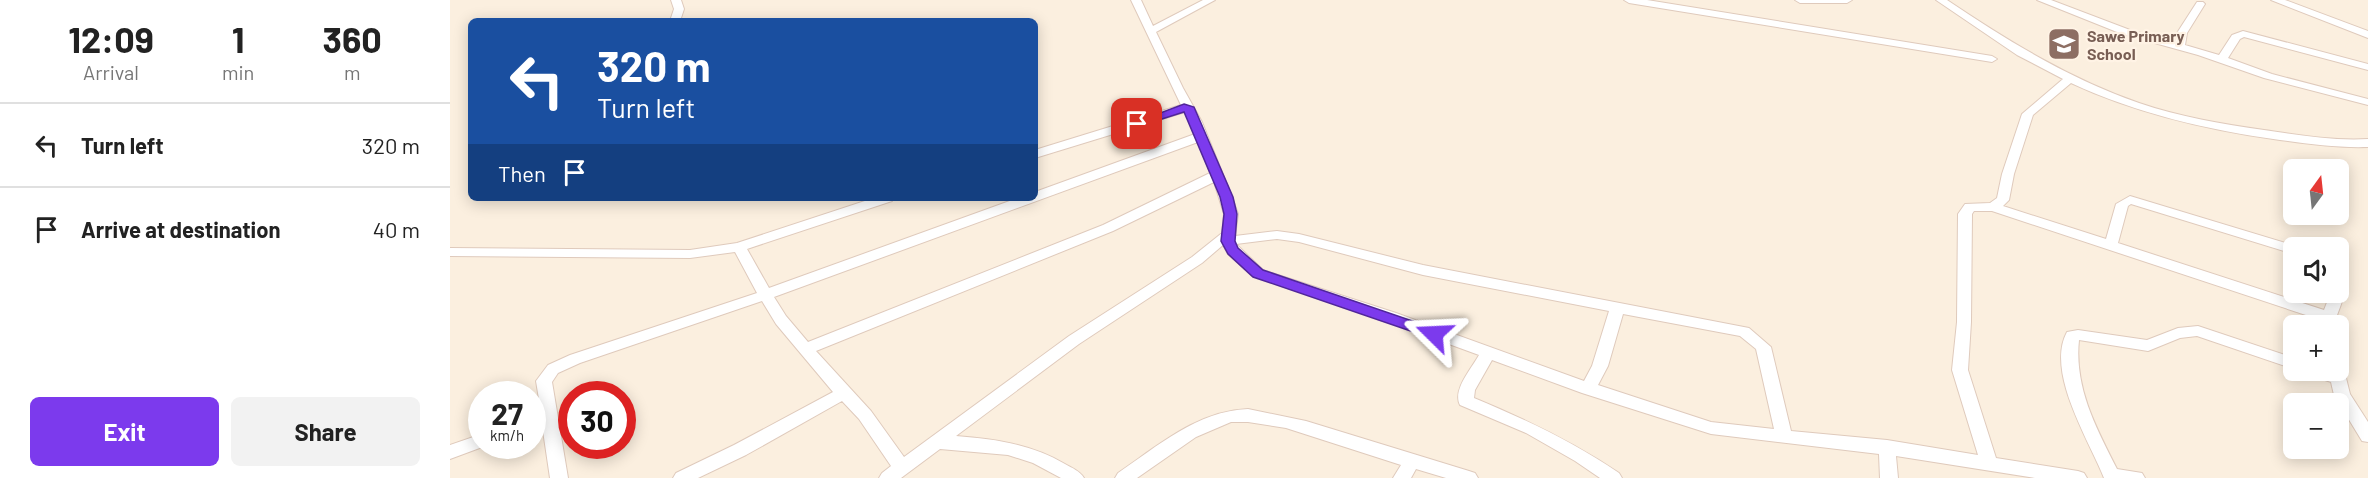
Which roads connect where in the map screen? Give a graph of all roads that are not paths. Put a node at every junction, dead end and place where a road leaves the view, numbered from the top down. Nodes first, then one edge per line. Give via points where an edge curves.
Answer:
1 (676, 0) edge
2 (1136, 0) edge
3 (1209, 0) edge
4 (1629, 0) edge
5 (1800, 0) edge
6 (1847, 0) edge
7 (1941, 0) edge
8 (2042, 0) edge
9 (2276, 0) edge
10 (2200, 4) dead end
11 (676, 18) edge
12 (1152, 30) junction
13 (2368, 34) edge
14 (2180, 46) junction
15 (1992, 59) dead end
16 (2222, 59) junction
17 (2368, 67) edge
18 (2068, 80) junction
19 (2368, 102) edge
20 (1188, 107) junction
21 (1202, 136) junction
22 (2368, 143) edge
23 (1038, 153) edge
24 (1217, 175) junction
25 (1038, 195) edge
26 (877, 201) edge
27 (1022, 201) edge
28 (1993, 207) junction
29 (1228, 238) junction
30 (2111, 246) junction
31 (738, 247) junction
32 (2283, 247) edge
33 (450, 252) edge
34 (765, 295) junction
35 (1617, 308) junction
36 (2308, 315) edge
37 (806, 349) junction
38 (1488, 354) junction
39 (2283, 360) edge
40 (544, 381) edge
41 (2339, 381) edge
42 (1588, 389) junction
43 (844, 393) junction
44 (2368, 436) edge
45 (546, 437) edge
46 (1784, 437) junction
47 (935, 442) junction
48 (468, 445) edge
49 (1887, 447) junction
50 (450, 452) edge
51 (1412, 461) junction
52 (1989, 463) junction
53 (901, 467) junction
54 (2112, 476) edge
55 (559, 478) edge
56 (682, 478) edge
57 (888, 478) edge
58 (1075, 478) edge
59 (1124, 478) edge
60 (1402, 478) edge
61 (1469, 478) edge
62 (1613, 478) edge
63 (1889, 478) edge
64 (2078, 478) edge
65 (2136, 478) edge

1 - 11 street via 680,9
2 - 12 street
3 - 12 street
4 - 15 street
5 - 6 street
7 - 18 street
8 - 14 street via 2089,20
9 - 13 street
10 - 14 street via 2182,33
12 - 20 street
14 - 16 street
16 - 17 street via 2236,37 2243,34
16 - 19 street via 2268,76
18 - 22 street via 2182,121 2314,140
18 - 28 street via 2028,114 2003,200
20 - 21 street
20 - 23 street
21 - 24 street
21 - 25 street
24 - 29 street via 1230,214
24 - 37 street via 1108,228
26 - 31 street
27 - 34 street
28 - 30 street
28 - 52 street via 1970,207 1965,214 1960,370
29 - 35 street via 1299,238 1423,270
29 - 38 street via 1233,251 1258,273
29 - 47 street via 1074,340
30 - 32 street via 2122,204 2130,200
30 - 36 street
31 - 33 street via 690,254
31 - 34 street
34 - 37 street
34 - 40 street via 553,369
35 - 42 street via 1600,366
35 - 46 street via 1734,330 1754,338 1763,347 1768,361
37 - 43 street
38 - 42 street
38 - 62 street via 1467,390 1466,401 1532,429
39 - 54 street via 2198,331 2178,333 2148,346 2072,336 2070,377
41 - 44 street via 2344,402
42 - 46 street via 1711,428
43 - 53 street via 886,441
43 - 56 street
45 - 55 street
46 - 49 street
47 - 53 street
47 - 58 street via 1019,449
48 - 50 street
49 - 52 street
49 - 63 street
51 - 59 street via 1266,418 1231,416 1188,435
51 - 60 street
51 - 61 street
52 - 64 street
53 - 57 street
54 - 65 street

